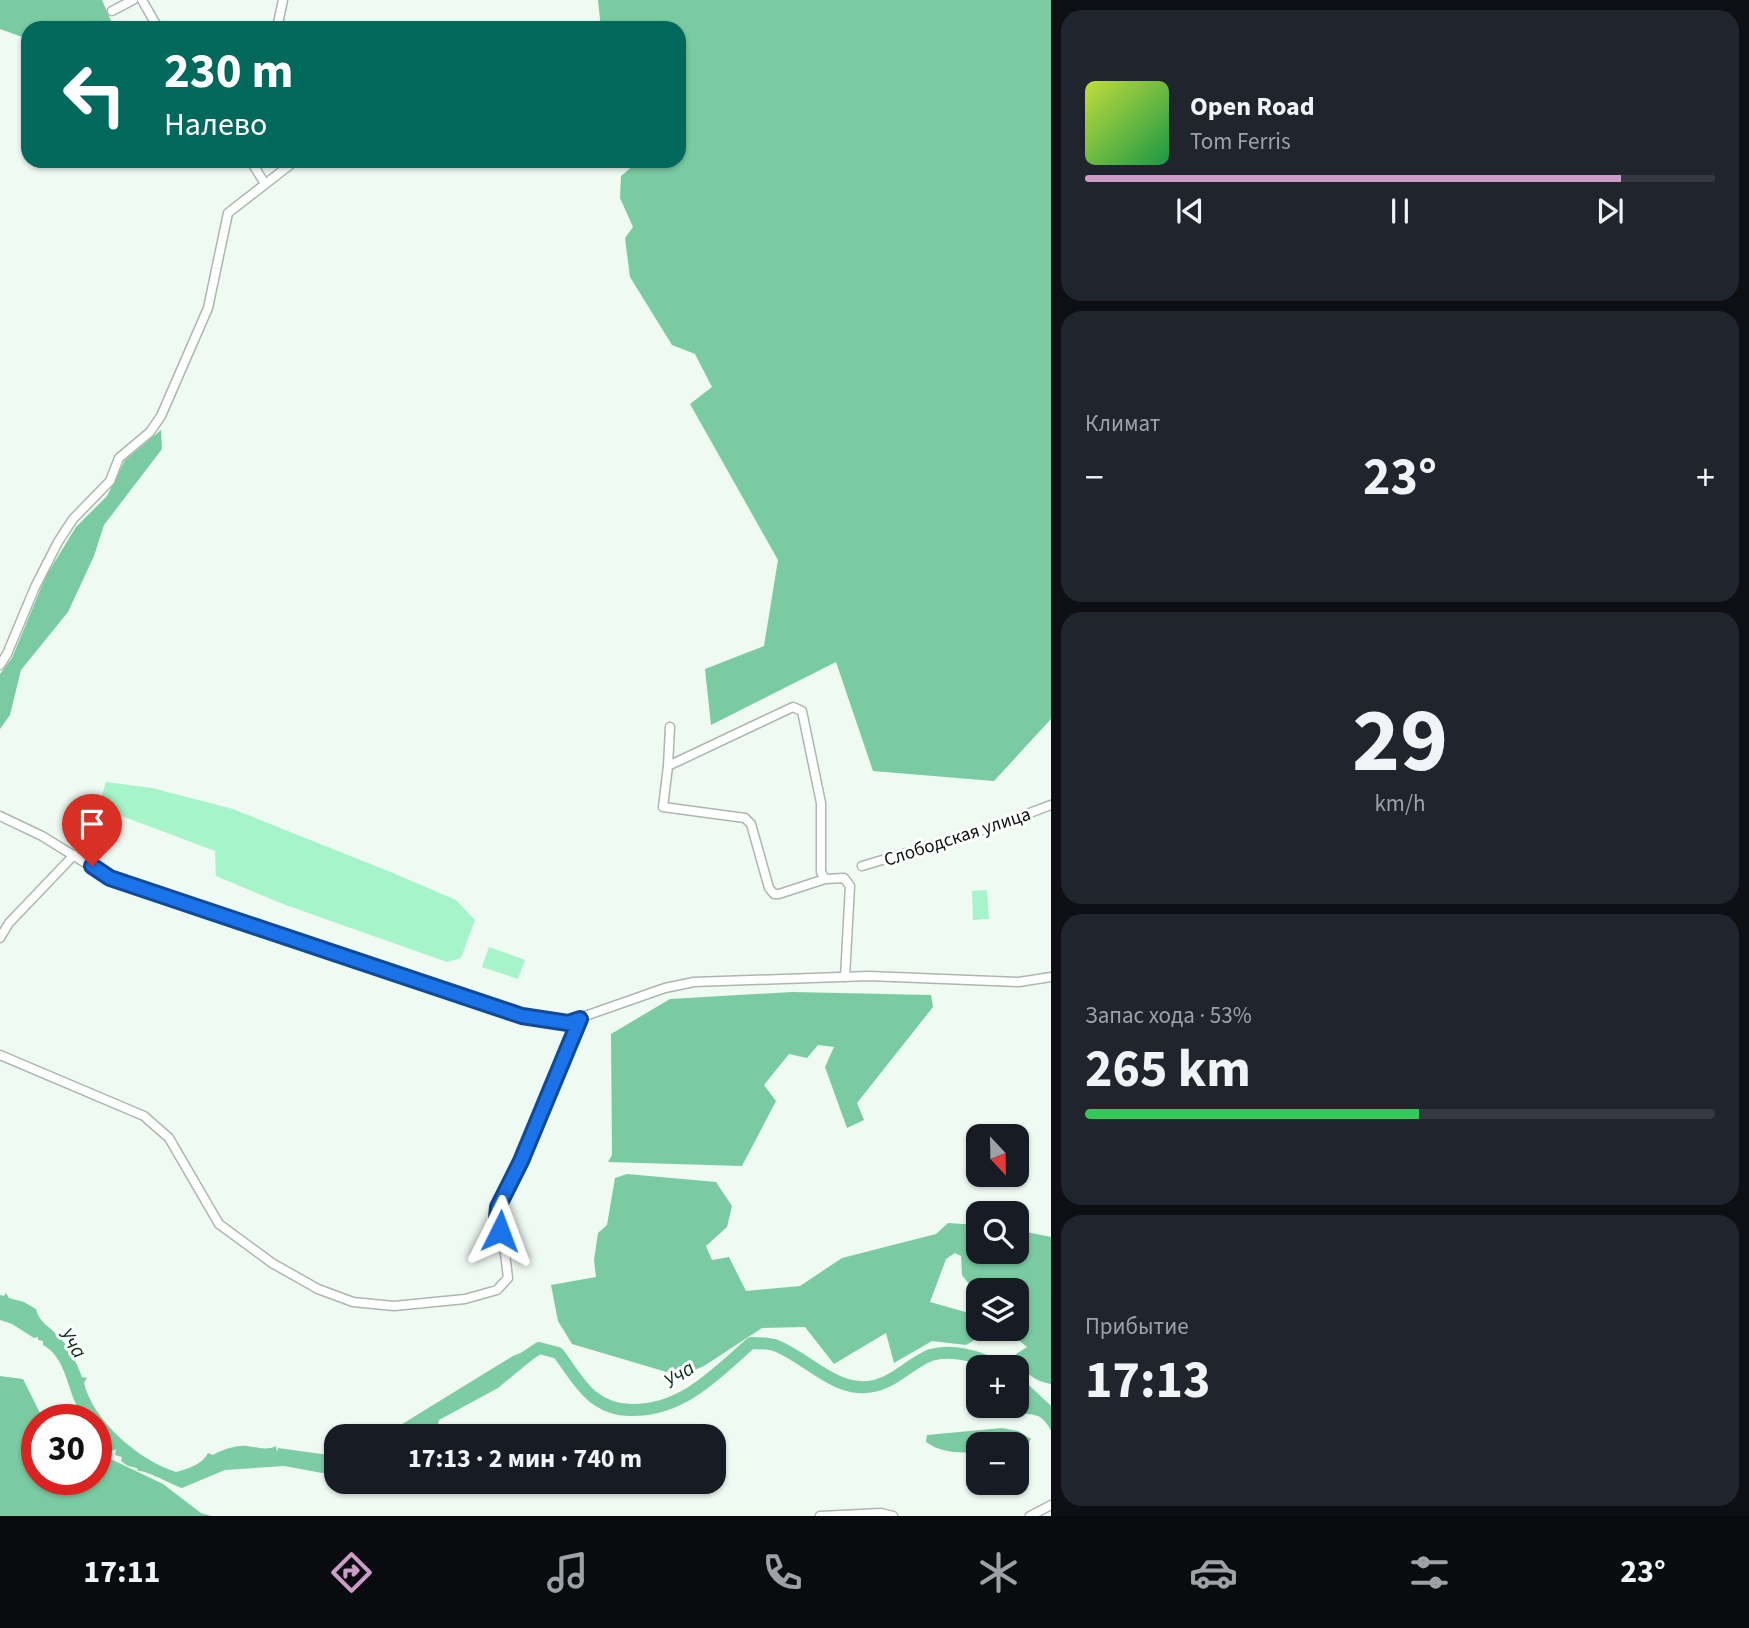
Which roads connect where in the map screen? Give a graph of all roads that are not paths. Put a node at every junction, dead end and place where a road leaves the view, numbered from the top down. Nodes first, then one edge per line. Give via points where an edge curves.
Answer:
1 (132, 0) edge
2 (142, 0) edge
3 (283, 0) edge
4 (112, 11) dead end
5 (154, 21) edge
6 (278, 21) edge
7 (255, 168) edge
8 (285, 168) edge
9 (265, 184) junction
10 (0, 665) edge
11 (670, 727) dead end
12 (668, 766) junction
13 (1051, 805) edge
14 (0, 816) edge
15 (74, 855) junction
16 (862, 866) dead end
17 (825, 879) junction
18 (0, 938) edge
19 (845, 976) junction
20 (1051, 977) edge
21 (580, 1019) junction
22 (0, 1055) edge
23 (1051, 1505) edge
24 (820, 1516) edge
25 (893, 1516) edge
26 (1030, 1516) edge

1 - 4 street
2 - 5 street
3 - 6 street
7 - 9 street
8 - 9 street
9 - 10 street via 228,213 208,307 161,416 150,432 119,458 110,481 73,519 58,542
11 - 12 street
12 - 17 street via 663,807 745,818 774,894
12 - 17 street via 793,707 802,711 821,803 821,872
13 - 16 street, Слободская улица
14 - 15 street
15 - 18 street via 24,905
15 - 21 street via 110,878 510,1012 568,1023
17 - 19 street via 844,878 850,886
19 - 20 street via 1019,982
19 - 21 street via 694,982
21 - 22 street via 498,1207 508,1278 497,1290 465,1298 394,1306 353,1302 272,1263 219,1224 169,1139 144,1116
23 - 26 street
24 - 25 street

